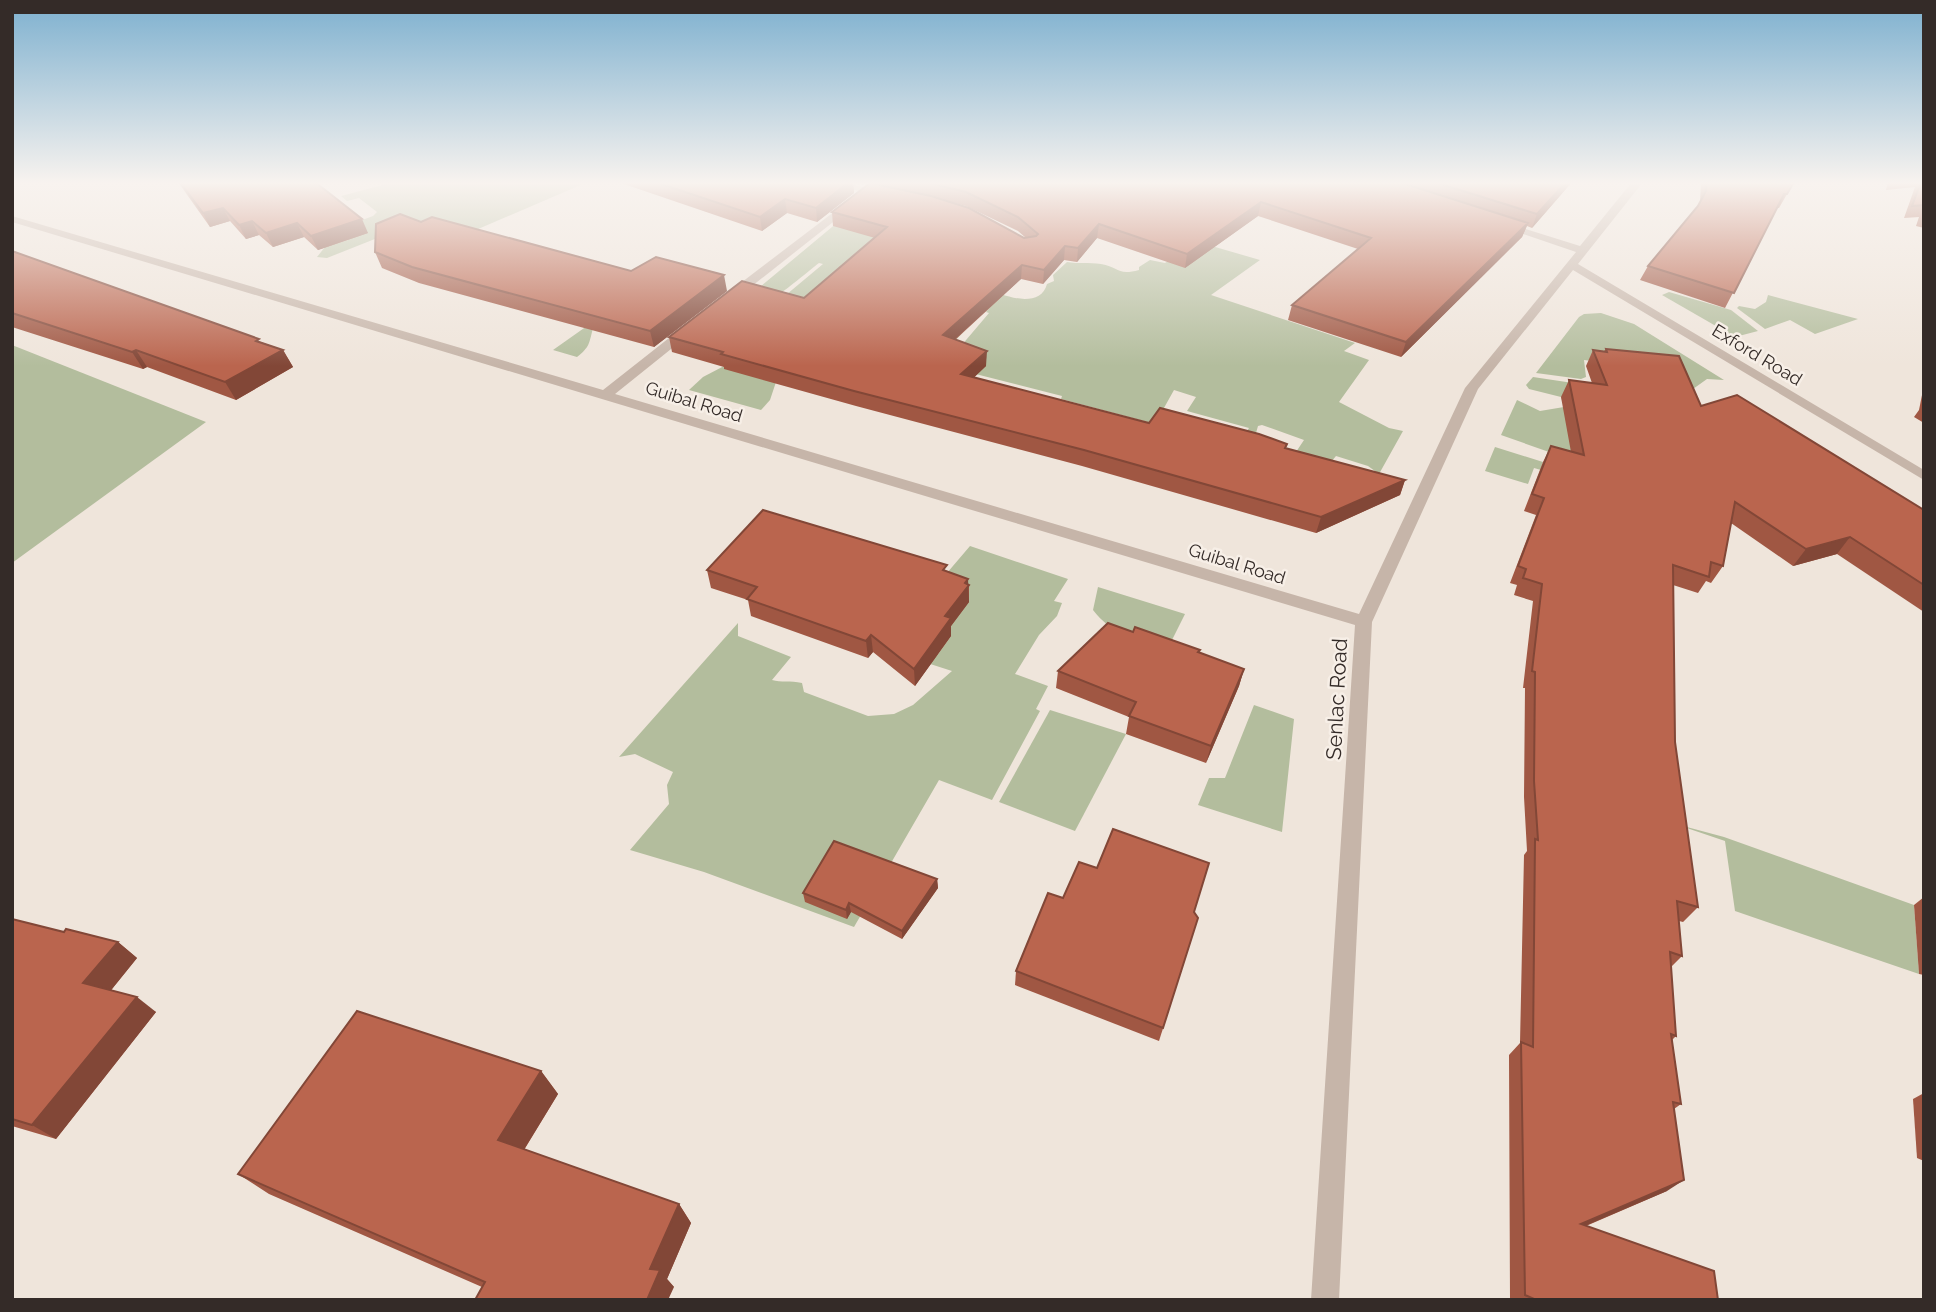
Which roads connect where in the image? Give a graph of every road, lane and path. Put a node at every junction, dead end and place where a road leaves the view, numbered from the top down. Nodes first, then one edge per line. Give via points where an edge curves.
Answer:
1 (93, 243) edge
2 (799, 243) edge
3 (1543, 243) edge
4 (1590, 243) edge
5 (1578, 258) junction
6 (719, 305) edge
7 (698, 321) edge
8 (604, 396) junction
9 (1924, 476) edge
10 (1364, 622) junction
11 (1325, 1300) edge

1 - 8 street, Guibal Road
2 - 6 street
3 - 5 street, Exford Road
4 - 5 street, Senlac Road
5 - 9 street, Exford Road
5 - 10 street, Senlac Road via 1472,388
7 - 8 street
8 - 10 street, Guibal Road
10 - 11 street, Senlac Road

